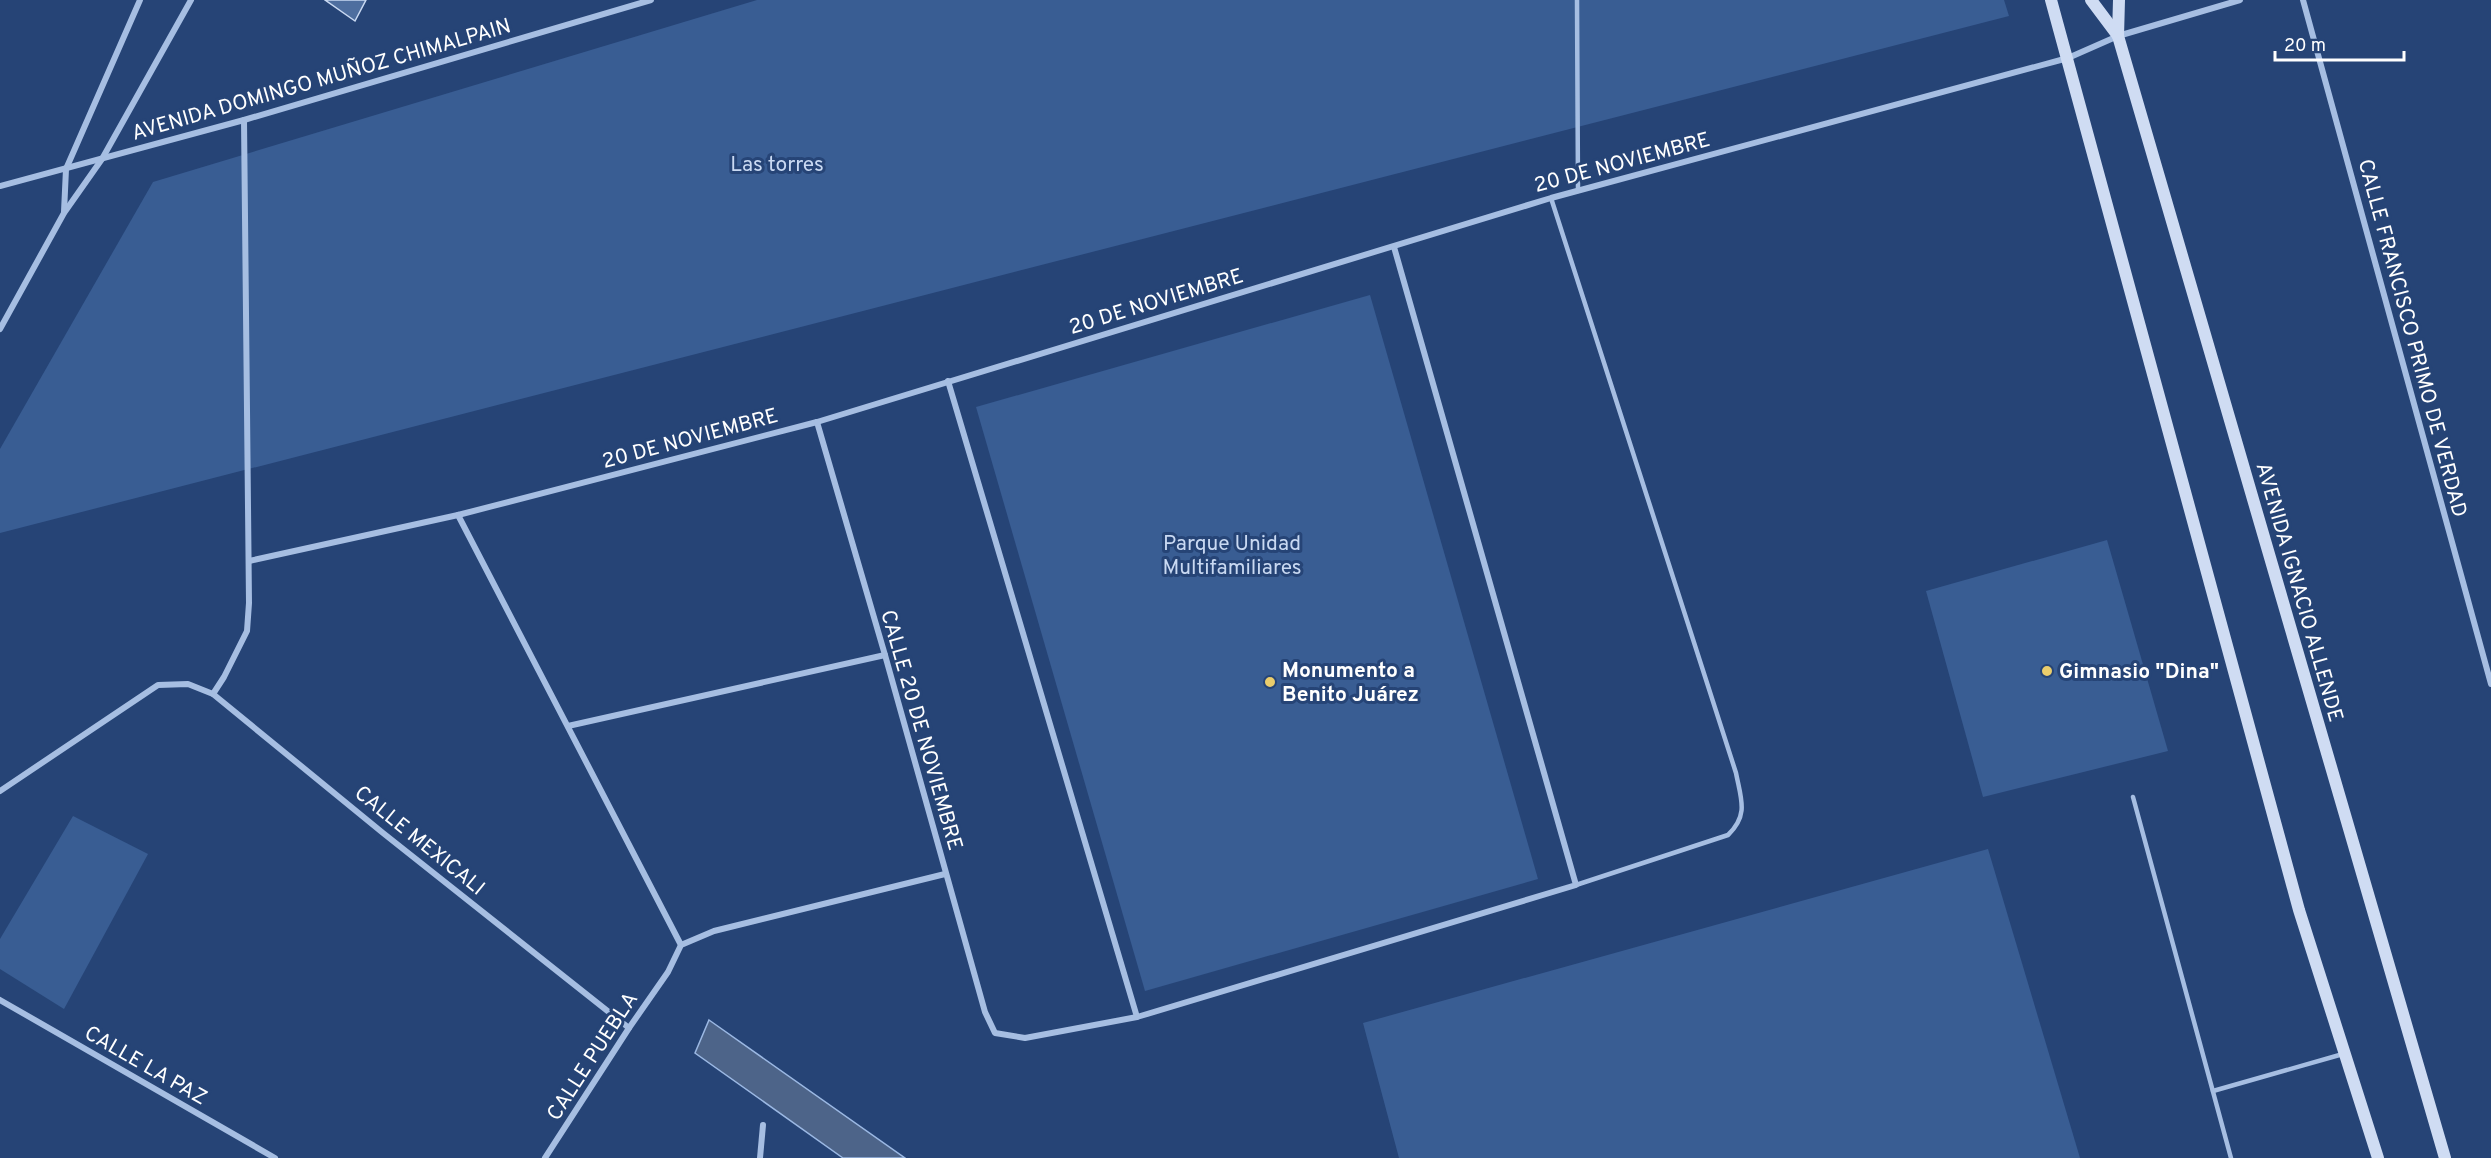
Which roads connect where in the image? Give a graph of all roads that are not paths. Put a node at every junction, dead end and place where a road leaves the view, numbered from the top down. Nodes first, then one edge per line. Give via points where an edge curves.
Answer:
1 (140, 0) edge
2 (191, 0) edge
3 (651, 0) edge
4 (1577, 0) edge
5 (2050, 0) edge
6 (2091, 0) edge
7 (2119, 0) edge
8 (2240, 0) edge
9 (2303, 0) edge
10 (2118, 36) junction
11 (2068, 58) junction
12 (244, 120) junction
13 (102, 159) junction
14 (66, 169) junction
15 (0, 186) edge
16 (1578, 191) junction
17 (1551, 198) junction
18 (64, 213) junction
19 (1394, 247) junction
20 (0, 329) edge
21 (948, 381) junction
22 (817, 422) junction
23 (458, 515) junction
24 (249, 561) junction
25 (885, 655) junction
26 (2491, 684) edge
27 (213, 694) junction
28 (568, 726) junction
29 (0, 791) edge
30 (2133, 797) dead end
31 (945, 874) junction
32 (1576, 885) junction
33 (681, 945) junction
34 (0, 1000) edge
35 (1137, 1017) junction
36 (628, 1028) junction
37 (2345, 1053) junction
38 (2213, 1091) junction
39 (763, 1125) dead end
40 (275, 1158) edge
41 (545, 1158) edge
42 (760, 1158) edge
43 (2230, 1158) edge
44 (2378, 1158) edge
45 (2445, 1158) edge

1 - 14 street
2 - 13 street
3 - 12 street, AVENIDA DOMINGO MUÑOZ CHIMALPAIN
4 - 16 lane
5 - 11 street
6 - 10 street
7 - 10 street
8 - 10 street, 20 DE NOVIEMBRE
9 - 26 street, CALLE FRANCISCO PRIMO DE VERDAD
10 - 11 street, 20 DE NOVIEMBRE
10 - 45 street, AVENIDA IGNACIO ALLENDE
11 - 16 street, 20 DE NOVIEMBRE
11 - 37 street via 2299,910
12 - 13 street, AVENIDA DOMINGO MUÑOZ CHIMALPAIN
12 - 24 street
13 - 14 street, AVENIDA DOMINGO MUÑOZ CHIMALPAIN
13 - 18 street
14 - 15 street, AVENIDA DOMINGO MUÑOZ CHIMALPAIN
14 - 18 street
16 - 17 street, 20 DE NOVIEMBRE
17 - 19 street, 20 DE NOVIEMBRE
17 - 32 lane via 1736,773 1742,804 1740,824 1728,835
18 - 20 street
19 - 21 street, 20 DE NOVIEMBRE
19 - 32 street
21 - 22 street, 20 DE NOVIEMBRE
21 - 35 street
22 - 23 street, 20 DE NOVIEMBRE
22 - 25 street, CALLE 20 DE NOVIEMBRE
23 - 24 street, 20 DE NOVIEMBRE
23 - 28 street
24 - 27 street via 247,631
25 - 28 street
25 - 31 street, CALLE 20 DE NOVIEMBRE
27 - 29 street, CALLE MEXICALI via 188,684 158,685
27 - 36 street, CALLE MEXICALI
28 - 33 street
30 - 38 lane
31 - 33 street via 714,931
31 - 35 street, CALLE 20 DE NOVIEMBRE via 985,1012 995,1033 1024,1038
32 - 35 street
33 - 36 street, CALLE PUEBLA via 668,972
34 - 40 street, CALLE LA PAZ
36 - 41 street, CALLE PUEBLA
37 - 38 lane
37 - 44 street
38 - 43 lane
39 - 42 street

